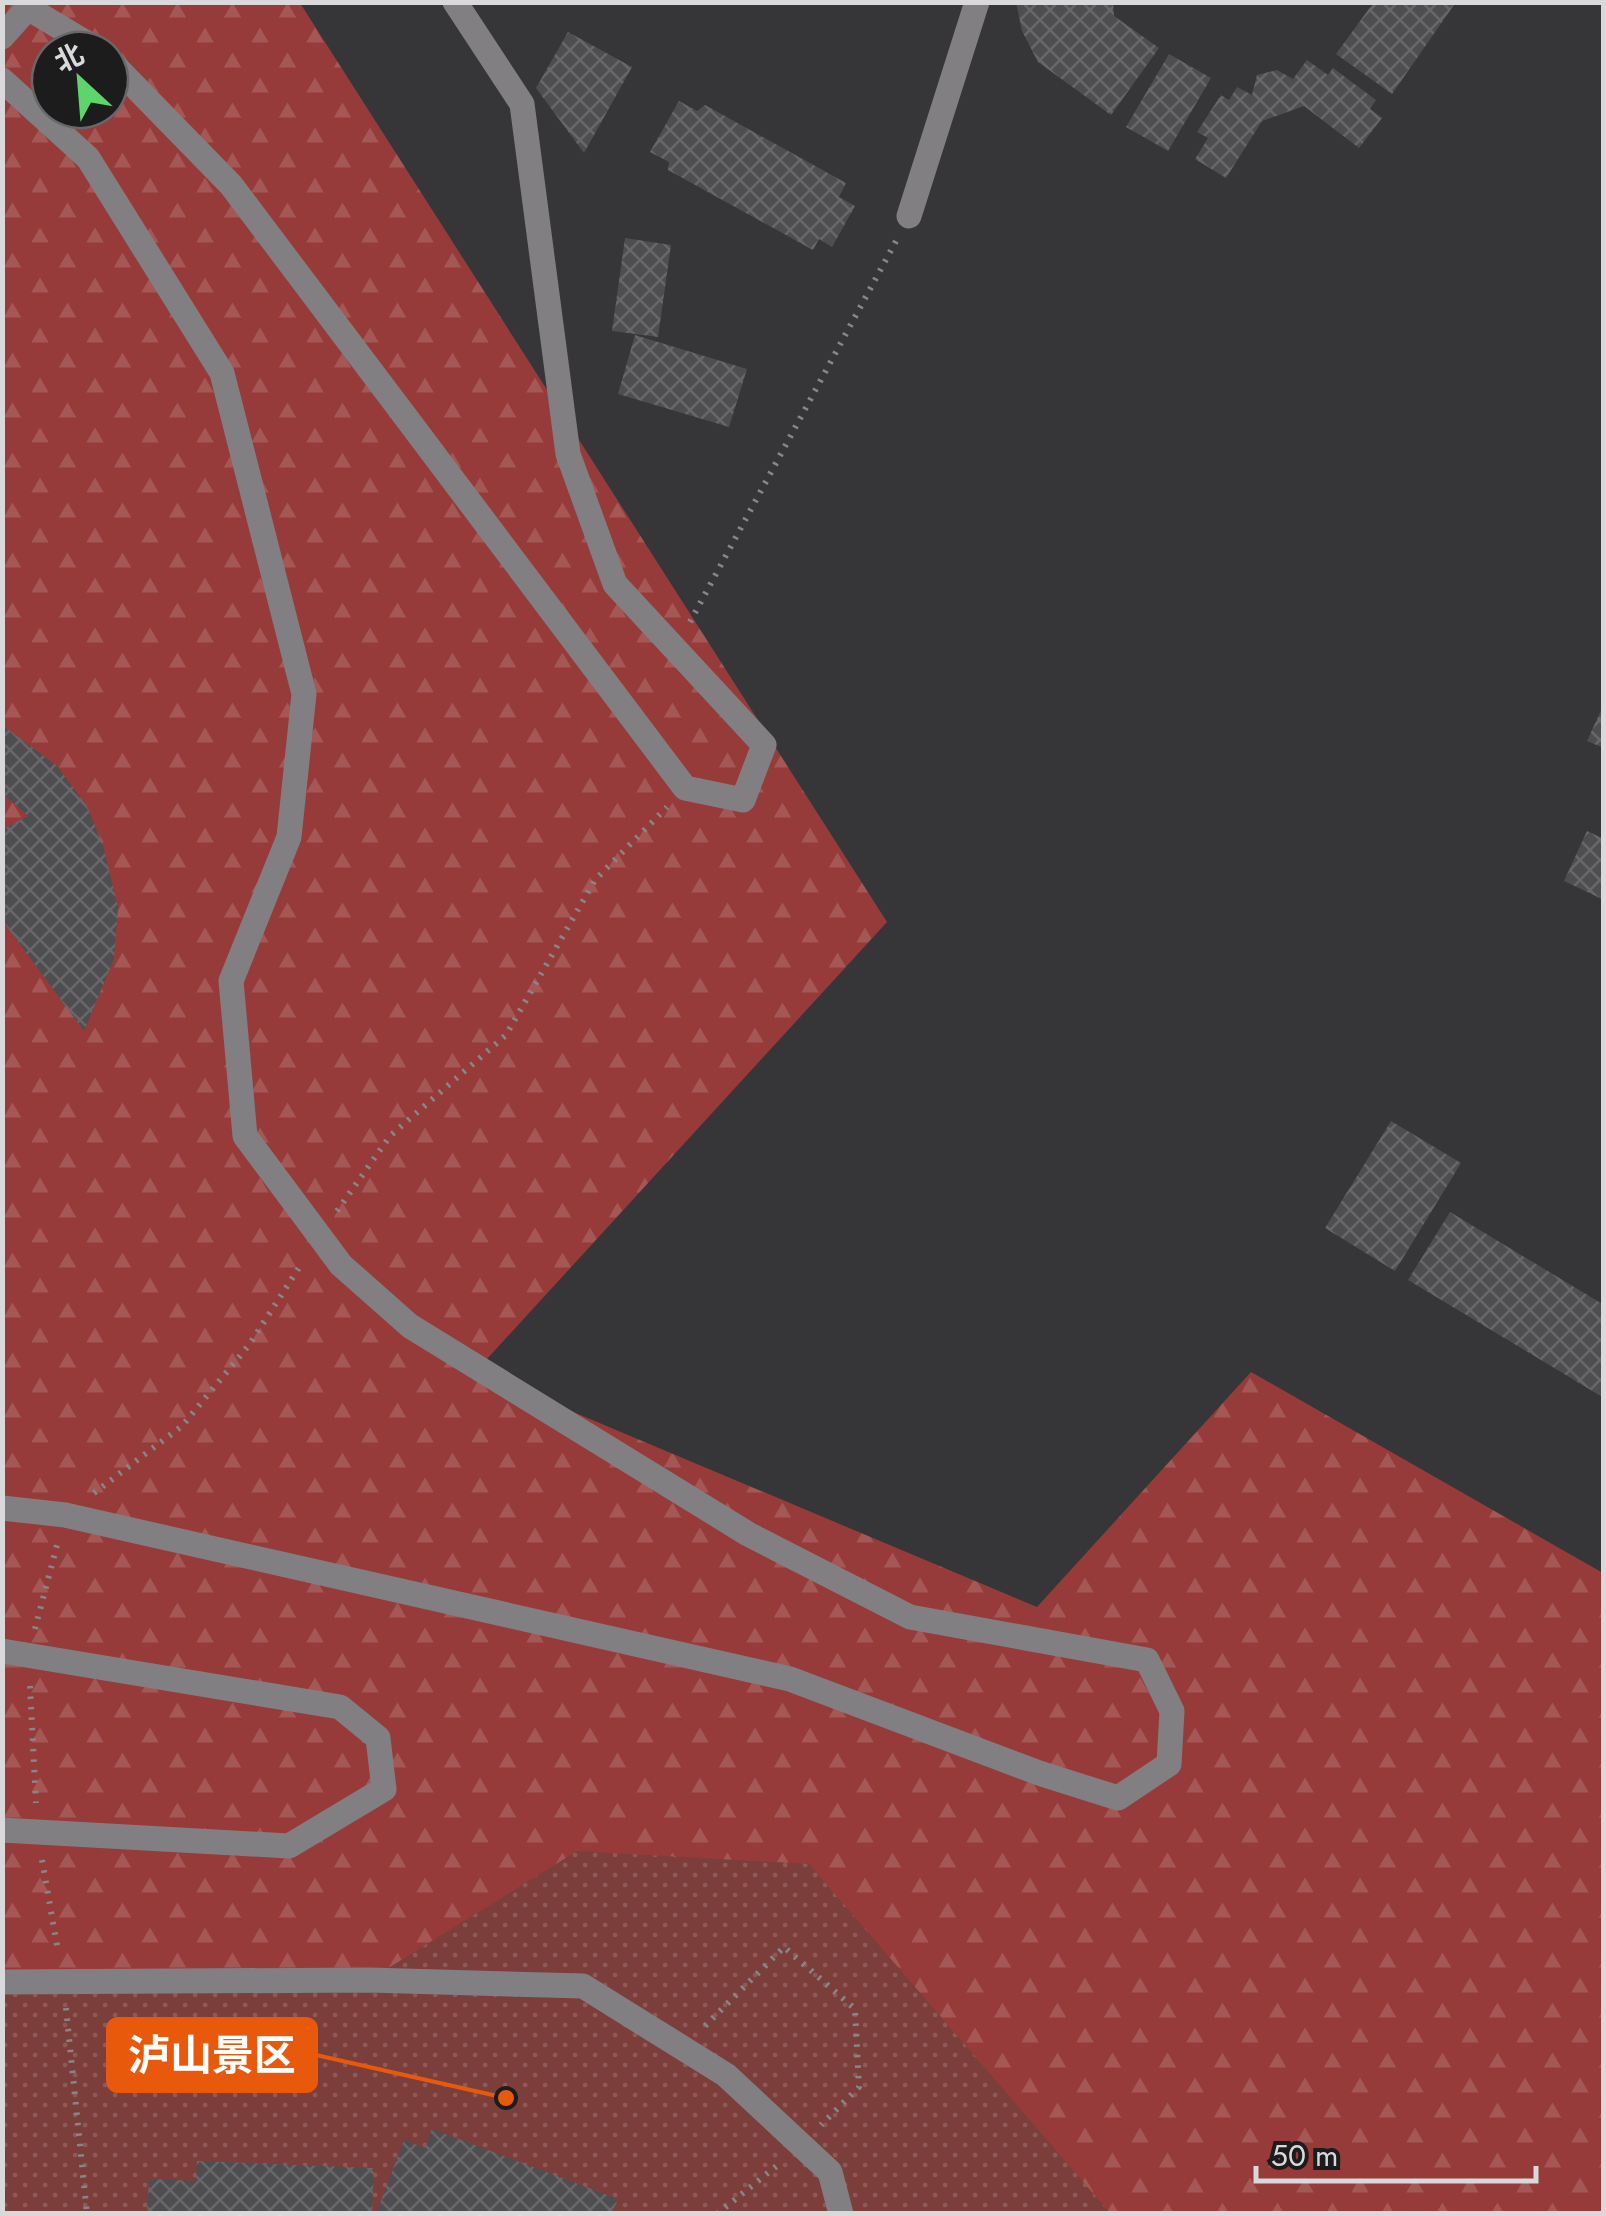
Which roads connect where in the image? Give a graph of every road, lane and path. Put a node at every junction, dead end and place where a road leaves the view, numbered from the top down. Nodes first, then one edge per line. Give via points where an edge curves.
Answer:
1 (455, 2) edge
2 (977, 2) edge
3 (65, 30) edge
4 (2, 38) edge
5 (2, 80) edge
6 (130, 81) edge
7 (909, 216) joint
8 (675, 649) junction
9 (685, 788) junction
10 (319, 1236) junction
11 (2, 1508) edge
12 (66, 1515) junction
13 (15, 1654) edge
14 (37, 1829) junction
15 (2, 1830) edge
16 (2, 1982) edge
17 (64, 1982) junction
18 (682, 2048) junction
19 (801, 2146) junction
20 (87, 2214) edge
21 (718, 2214) edge
22 (841, 2214) edge

1 - 8 street via 522,104 568,454 615,584
2 - 7 street
3 - 4 street via 28,8
5 - 10 street via 88,158 222,374 304,694 289,837 231,981 244,1136
6 - 9 street via 231,185
7 - 8 path
8 - 9 street via 764,744 743,800
9 - 10 path via 596,880 506,1035 390,1136
10 - 12 path via 249,1345 182,1426
10 - 12 street via 341,1265 410,1326 748,1534 910,1618 1147,1660 1172,1711 1169,1764 1118,1798 790,1678
11 - 12 street
12 - 13 path
13 - 14 path
13 - 14 street via 340,1708 378,1738 384,1789 290,1846
14 - 15 street
14 - 17 path
16 - 17 street
17 - 18 street via 584,1986
17 - 20 path
18 - 19 street via 726,2076
18 - 19 path via 784,1947 855,2009 859,2087
19 - 21 path
19 - 22 street via 830,2172

